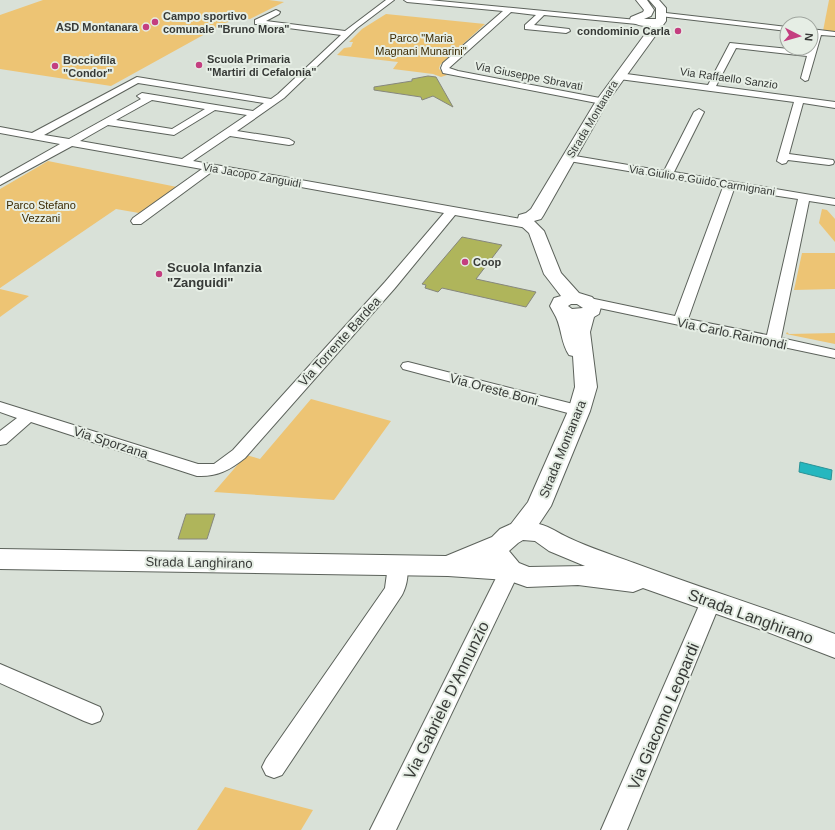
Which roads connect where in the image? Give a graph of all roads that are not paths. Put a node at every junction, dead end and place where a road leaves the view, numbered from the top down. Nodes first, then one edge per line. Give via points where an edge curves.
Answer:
1 (391, 0) edge
2 (407, 0) edge
3 (641, 0) edge
4 (654, 0) edge
5 (542, 4) dead end
6 (508, 10) junction
7 (276, 12) dead end
8 (538, 12) junction
9 (648, 22) junction
10 (354, 26) junction
11 (779, 29) edge
12 (323, 30) junction
13 (566, 31) dead end
14 (819, 32) edge
15 (346, 33) junction
16 (835, 34) edge
17 (779, 50) edge
18 (811, 56) edge
19 (619, 76) junction
20 (805, 78) dead end
21 (711, 88) junction
22 (116, 92) junction
23 (151, 97) junction
24 (799, 100) junction
25 (602, 101) junction
26 (273, 102) junction
27 (835, 105) edge
28 (214, 107) junction
29 (699, 112) dead end
30 (256, 114) junction
31 (108, 122) junction
32 (0, 130) edge
33 (227, 132) junction
34 (34, 136) junction
35 (70, 142) junction
36 (289, 142) dead end
37 (569, 158) junction
38 (829, 162) dead end
39 (184, 163) junction
40 (211, 168) junction
41 (668, 174) junction
42 (0, 182) edge
43 (730, 184) junction
44 (804, 196) junction
45 (835, 202) edge
46 (453, 210) junction
47 (137, 220) dead end
48 (534, 221) junction
49 (576, 307) junction
50 (680, 322) junction
51 (773, 341) junction
52 (835, 354) edge
53 (408, 366) dead end
54 (0, 407) edge
55 (579, 411) junction
56 (29, 416) junction
57 (0, 440) edge
58 (221, 468) joint
59 (530, 538) junction
60 (0, 559) edge
61 (398, 566) junction
62 (448, 566) junction
63 (510, 570) junction
64 (547, 576) junction
65 (668, 587) junction
66 (711, 602) junction
67 (835, 646) edge
68 (0, 673) edge
69 (92, 714) dead end
70 (274, 767) dead end
71 (383, 830) edge
72 (614, 830) edge

1 - 10 street
2 - 6 street
3 - 9 street, Strada Montanara via 649,10
4 - 9 street via 661,8
5 - 8 street
6 - 8 street
6 - 25 street, Via Giuseppe Sbravati via 446,65 446,71
7 - 12 street via 258,22
8 - 9 street
8 - 13 street via 528,27
9 - 11 street
9 - 19 street, Strada Montanara
10 - 12 street
10 - 15 street
12 - 15 street
14 - 16 street
15 - 26 street via 289,90
17 - 21 street via 733,44
18 - 20 street
19 - 21 street, Via Raffaello Sanzio
19 - 25 street, Strada Montanara
21 - 24 street, Via Raffaello Sanzio
22 - 23 street
22 - 26 street via 137,80
22 - 34 street
23 - 28 street
23 - 31 street
24 - 27 street, Via Raffaello Sanzio
24 - 38 street via 783,158
25 - 37 street, Strada Montanara
26 - 30 street
28 - 30 street
28 - 31 street via 174,132
29 - 41 street
30 - 33 street
31 - 35 street
32 - 34 street, Via Jacopo Zanguidi
33 - 36 street
33 - 39 street
34 - 35 street, Via Jacopo Zanguidi
35 - 39 street, Via Jacopo Zanguidi
35 - 42 street
37 - 41 street, Via Giulio e Guido Carmignani
37 - 48 street, Strada Montanara
39 - 40 street, Via Jacopo Zanguidi
40 - 46 street, Via Jacopo Zanguidi
40 - 47 street
41 - 43 street, Via Giulio e Guido Carmignani
43 - 44 street, Via Giulio e Guido Carmignani
43 - 50 street
44 - 45 street, Via Giulio e Guido Carmignani
44 - 51 street
46 - 48 street, Via Jacopo Zanguidi via 504,219
46 - 58 street, Via Torrente Bardea via 390,285 238,454
48 - 49 street via 553,274 554,291
49 - 50 street, Via Carlo Raimondi via 629,311
49 - 55 street, Strada Montanara via 586,387
50 - 51 street, Via Carlo Raimondi
51 - 52 street, Via Carlo Raimondi
53 - 55 street, Via Oreste Boni
54 - 56 street, Via Sporzana
55 - 59 street, Strada Montanara via 538,506
56 - 57 street
56 - 58 street, Via Sporzana via 197,470 212,472
59 - 62 street, Strada Langhirano
59 - 63 street via 500,557
59 - 64 street via 562,556 558,568
59 - 65 street, Strada Langhirano
60 - 61 street, Strada Langhirano
61 - 62 street, Strada Langhirano
61 - 70 street via 394,590
62 - 63 street, Strada Langhirano
63 - 64 street, Strada Langhirano via 527,577
63 - 71 street, Via Gabriele D'Annunzio
64 - 65 street, Strada Langhirano via 578,575
65 - 66 street, Strada Langhirano
66 - 67 street, Strada Langhirano
66 - 72 street, Via Giacomo Leopardi
68 - 69 street

